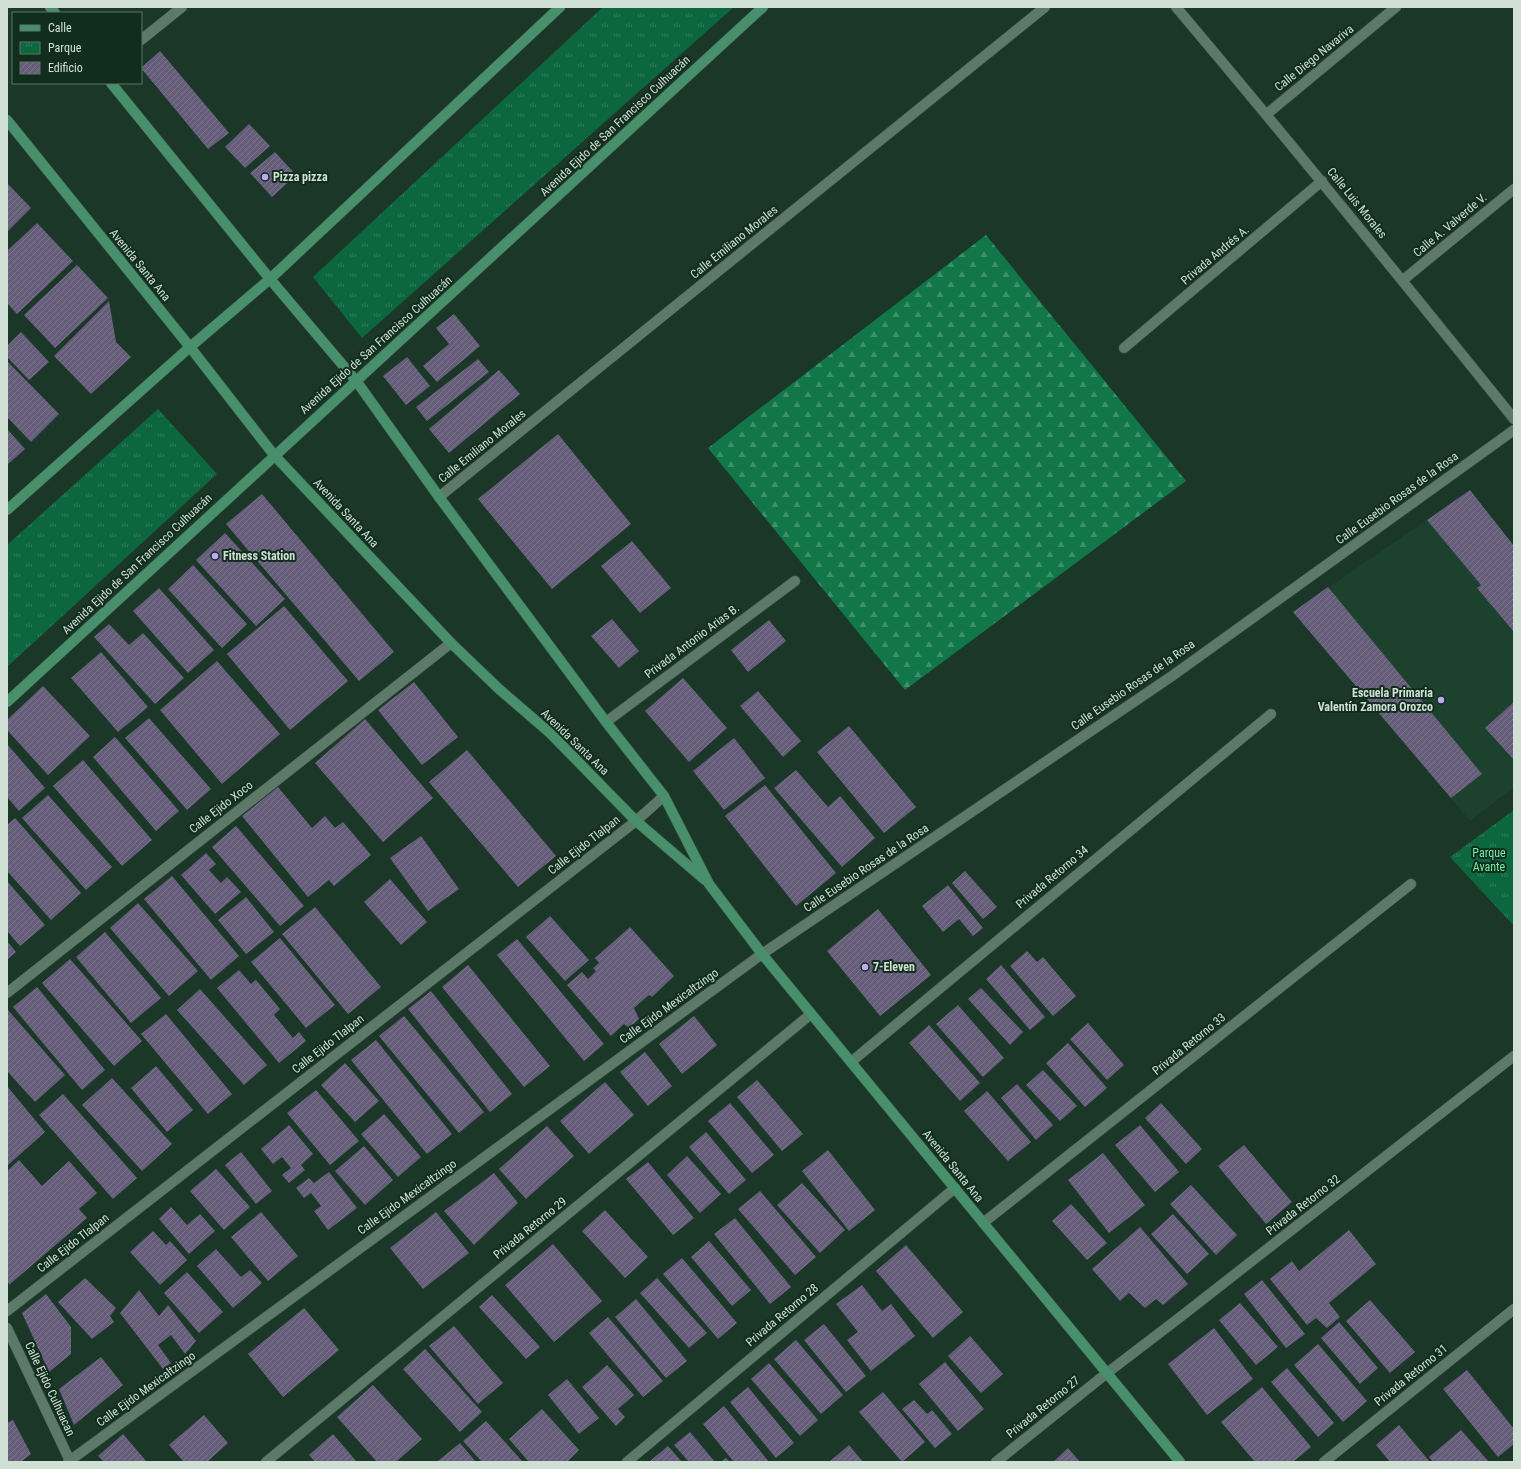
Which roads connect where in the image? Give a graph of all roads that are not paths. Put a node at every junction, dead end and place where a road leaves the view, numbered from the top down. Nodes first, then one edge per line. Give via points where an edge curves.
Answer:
1 (182, 7) edge
2 (560, 7) edge
3 (763, 7) edge
4 (1045, 7) edge
5 (1176, 7) edge
6 (1396, 7) edge
7 (142, 39) edge
8 (112, 84) edge
9 (1267, 114) junction
10 (8, 125) edge
11 (1322, 181) junction
12 (1514, 189) edge
13 (270, 278) junction
14 (1403, 280) junction
15 (190, 347) junction
16 (1124, 348) dead end
17 (356, 382) junction
18 (1514, 420) edge
19 (1514, 430) edge
20 (274, 455) junction
21 (439, 497) junction
22 (7, 510) edge
23 (795, 581) dead end
24 (451, 643) junction
25 (7, 702) edge
26 (1271, 714) dead end
27 (606, 722) junction
28 (664, 796) junction
29 (636, 821) junction
30 (709, 884) junction
31 (1410, 884) dead end
32 (762, 954) junction
33 (7, 993) edge
34 (811, 1014) junction
35 (1514, 1056) edge
36 (850, 1062) junction
37 (955, 1188) junction
38 (983, 1223) junction
39 (1514, 1308) edge
40 (7, 1311) edge
41 (7, 1328) edge
42 (1107, 1373) junction
43 (69, 1461) edge
44 (266, 1462) edge
45 (627, 1462) edge
46 (996, 1462) edge
47 (1180, 1462) edge
48 (1324, 1462) edge

1 - 7 street
2 - 13 main road
3 - 17 main road, Avenida Ejido de San Francisco Culhuacán
4 - 21 street, Calle Emiliano Morales
5 - 9 street, Calle Luis Morales
6 - 9 street, Calle Diego Navariva
8 - 13 main road, Avenida Santa Ana
9 - 11 street, Calle Luis Morales
10 - 15 main road, Avenida Santa Ana
11 - 14 street, Calle Luis Morales
11 - 16 street, Privada Andrés A.
12 - 14 street, Calle A. Valverde V.
13 - 15 main road
13 - 17 main road, Avenida Santa Ana
14 - 18 street, Calle Luis Morales
15 - 20 main road, Avenida Santa Ana
15 - 22 main road
17 - 20 main road, Avenida Ejido de San Francisco Culhuacán
17 - 21 main road, Avenida Santa Ana
19 - 32 street, Calle Eusebio Rosas de la Rosa via 1172,676
20 - 24 main road, Avenida Santa Ana
20 - 25 main road, Avenida Ejido de San Francisco Culhuacán
21 - 27 main road, Avenida Santa Ana
23 - 27 street, Privada Antonio Arias B.
24 - 29 main road, Avenida Santa Ana via 550,733
24 - 33 street, Calle Ejido Xoco
26 - 36 street, Privada Retorno 34
27 - 28 main road, Avenida Santa Ana
28 - 29 street, Calle Ejido Tlalpan
28 - 30 main road, Avenida Santa Ana
29 - 30 main road, Avenida Santa Ana
29 - 40 street, Calle Ejido Tlalpan
30 - 32 main road, Avenida Santa Ana
31 - 38 street, Privada Retorno 33
32 - 34 main road, Avenida Santa Ana
32 - 43 street, Calle Ejido Mexicaltzingo
34 - 36 main road, Avenida Santa Ana
34 - 44 street, Privada Retorno 29
35 - 42 street, Privada Retorno 32
36 - 37 main road, Avenida Santa Ana
37 - 38 main road, Avenida Santa Ana
37 - 45 street, Privada Retorno 28
38 - 42 main road, Avenida Santa Ana
39 - 48 street, Privada Retorno 31
41 - 43 street, Calle Ejido Culhuacan
42 - 46 street, Privada Retorno 27
42 - 47 main road, Avenida Santa Ana

